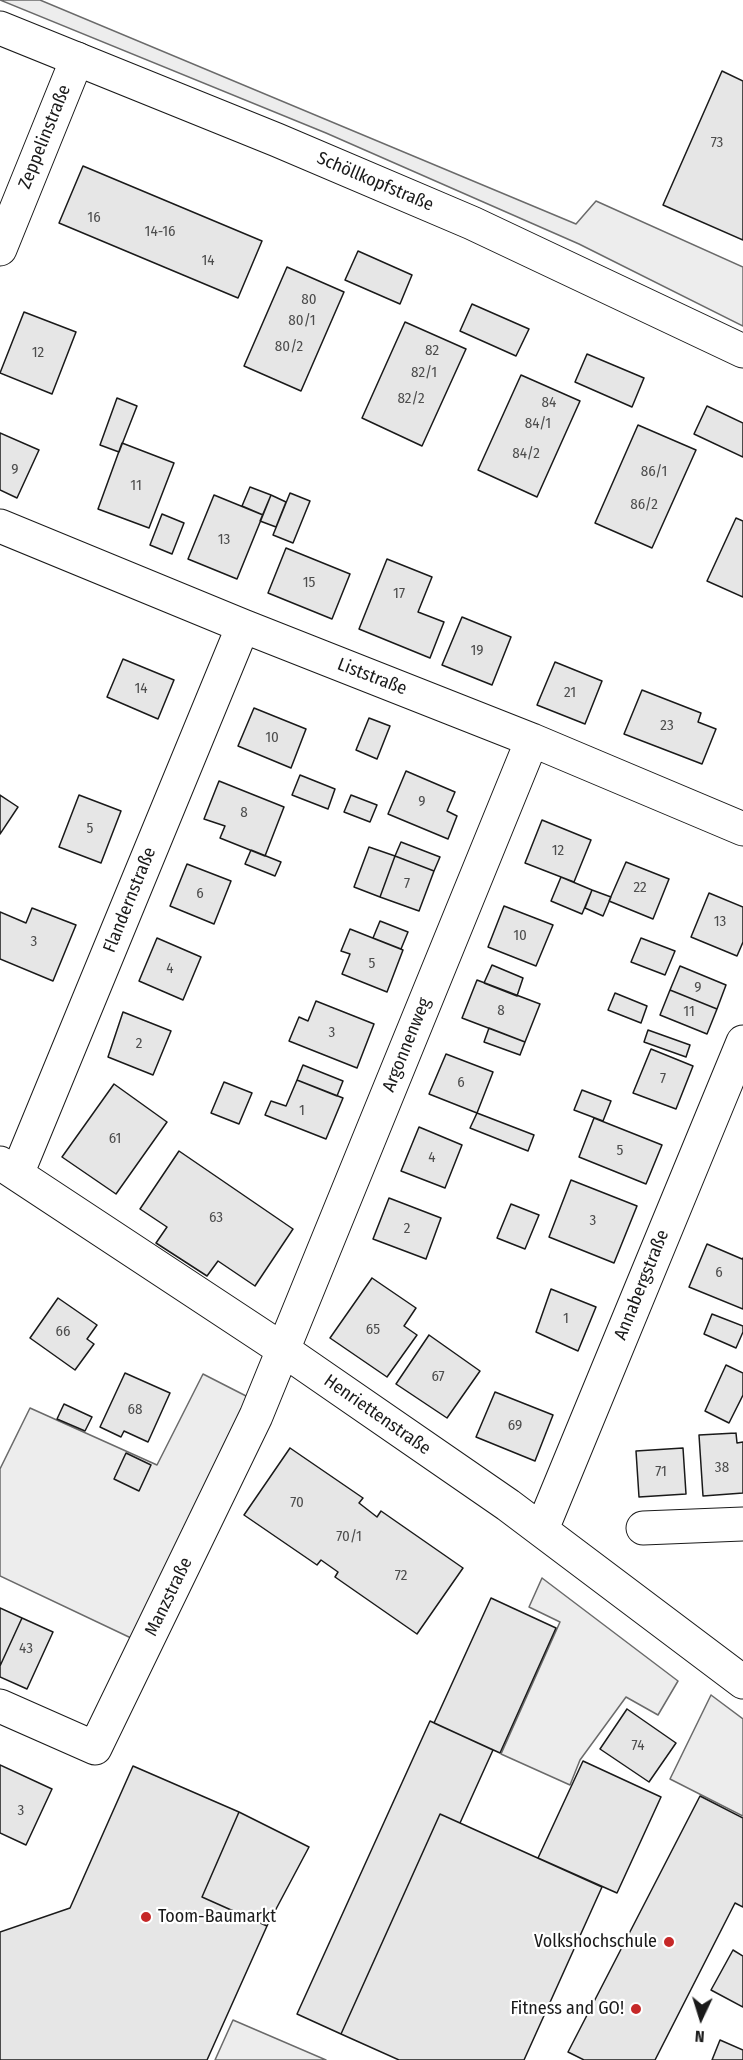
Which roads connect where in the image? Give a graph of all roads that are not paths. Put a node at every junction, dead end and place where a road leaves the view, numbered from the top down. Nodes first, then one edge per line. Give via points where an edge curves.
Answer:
1 (0, 28) edge
2 (76, 59) junction
3 (0, 249) edge
4 (743, 351) edge
5 (0, 526) edge
6 (243, 626) junction
7 (531, 740) junction
8 (743, 829) edge
9 (743, 1042) edge
10 (9, 1169) edge
11 (282, 1349) junction
12 (743, 1524) edge
13 (643, 1528) dead end
14 (542, 1529) junction
15 (743, 1683) edge
16 (0, 1706) edge

1 - 2 street, Schöllkopfstraße
2 - 3 street, Zeppelinstraße
2 - 4 street, Schöllkopfstraße via 472,223
5 - 6 street, Liststraße
6 - 7 street, Liststraße
6 - 10 street, Flandernstraße
7 - 8 street, Liststraße
7 - 11 street, Argonnenweg
9 - 14 street, Annabergstraße
10 - 11 street, Henriettenstraße
11 - 14 street, Henriettenstraße
11 - 16 street, Manzstraße via 256,1416 95,1748
12 - 13 street
14 - 15 street, Henriettenstraße

